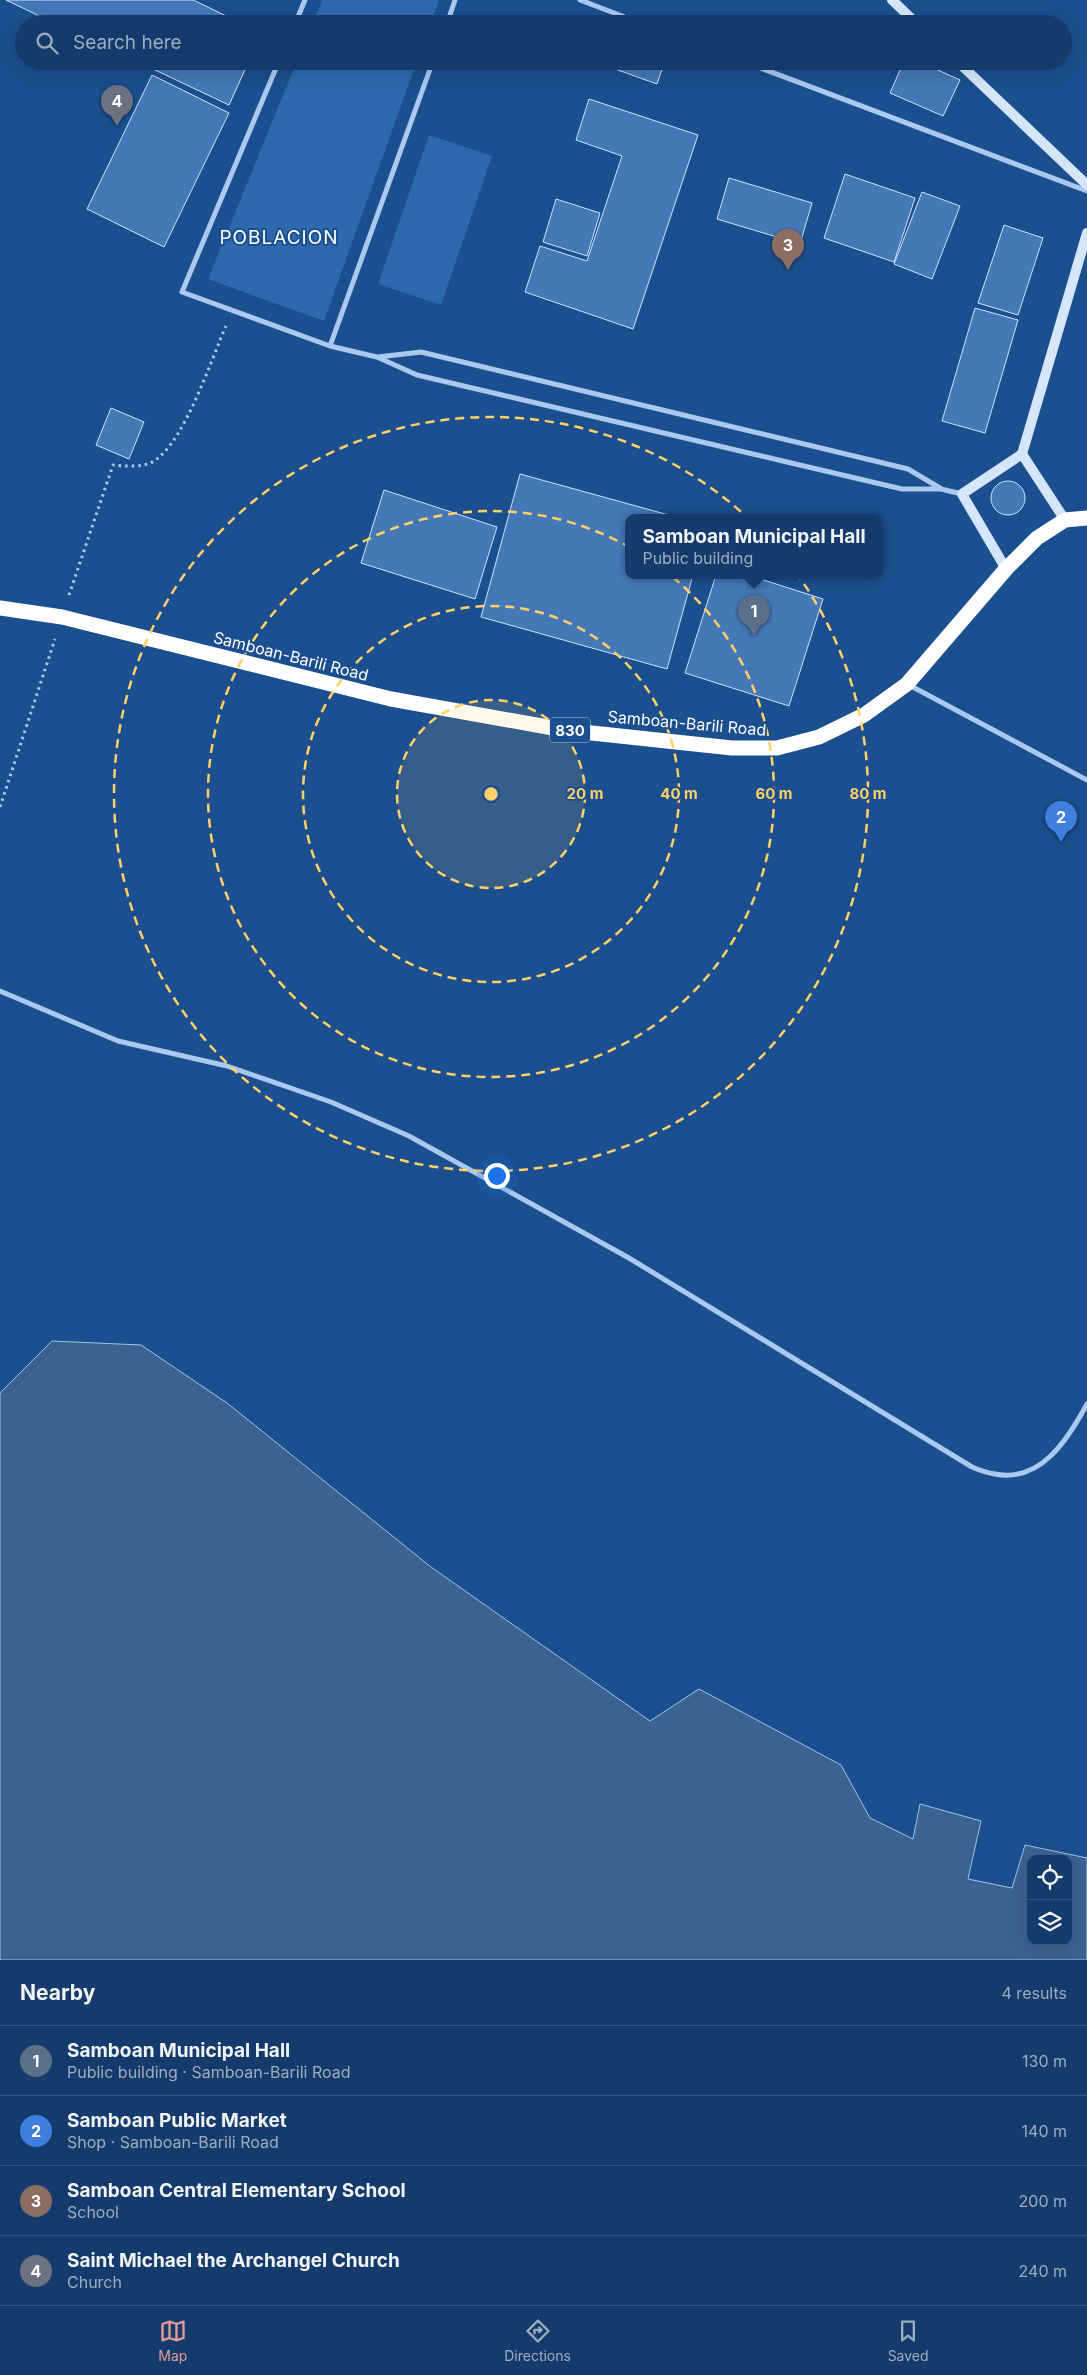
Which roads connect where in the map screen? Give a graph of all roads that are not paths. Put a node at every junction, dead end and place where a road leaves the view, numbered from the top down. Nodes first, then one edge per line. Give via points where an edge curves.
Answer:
1 (305, 0) edge
2 (455, 0) edge
3 (580, 0) edge
4 (892, 0) edge
5 (299, 15) edge
6 (450, 15) edge
7 (619, 15) edge
8 (908, 15) edge
9 (275, 70) edge
10 (430, 70) edge
11 (766, 70) edge
12 (966, 70) edge
13 (1087, 185) edge
14 (1087, 191) edge
15 (1087, 233) edge
16 (330, 346) junction
17 (377, 357) junction
18 (1022, 454) junction
19 (941, 489) junction
20 (962, 494) junction
21 (1087, 518) edge
22 (1065, 520) junction
23 (1006, 569) junction
24 (0, 608) edge
25 (907, 684) junction
26 (1087, 780) edge
27 (0, 991) edge
28 (1087, 1404) edge

1 - 5 street
2 - 6 street
3 - 7 street
4 - 8 main road
9 - 16 street via 182,292
10 - 16 street
11 - 14 street
12 - 13 main road
15 - 18 main road
16 - 17 street
17 - 19 street via 436,380 902,489
17 - 19 street via 421,352 430,354 908,469
18 - 20 main road
18 - 22 main road
19 - 20 street
20 - 23 main road
21 - 22 highway, Samboan-Barili Road / 830
22 - 23 highway, Samboan-Barili Road / 830 via 1037,538
23 - 25 highway, Samboan-Barili Road / 830
24 - 25 highway, Samboan-Barili Road / 830 via 62,617 391,699 564,730 732,748 778,748 819,737 864,715
25 - 26 street
27 - 28 street via 118,1041 227,1066 331,1102 409,1136 629,1258 972,1467 996,1475 1027,1472 1057,1453

